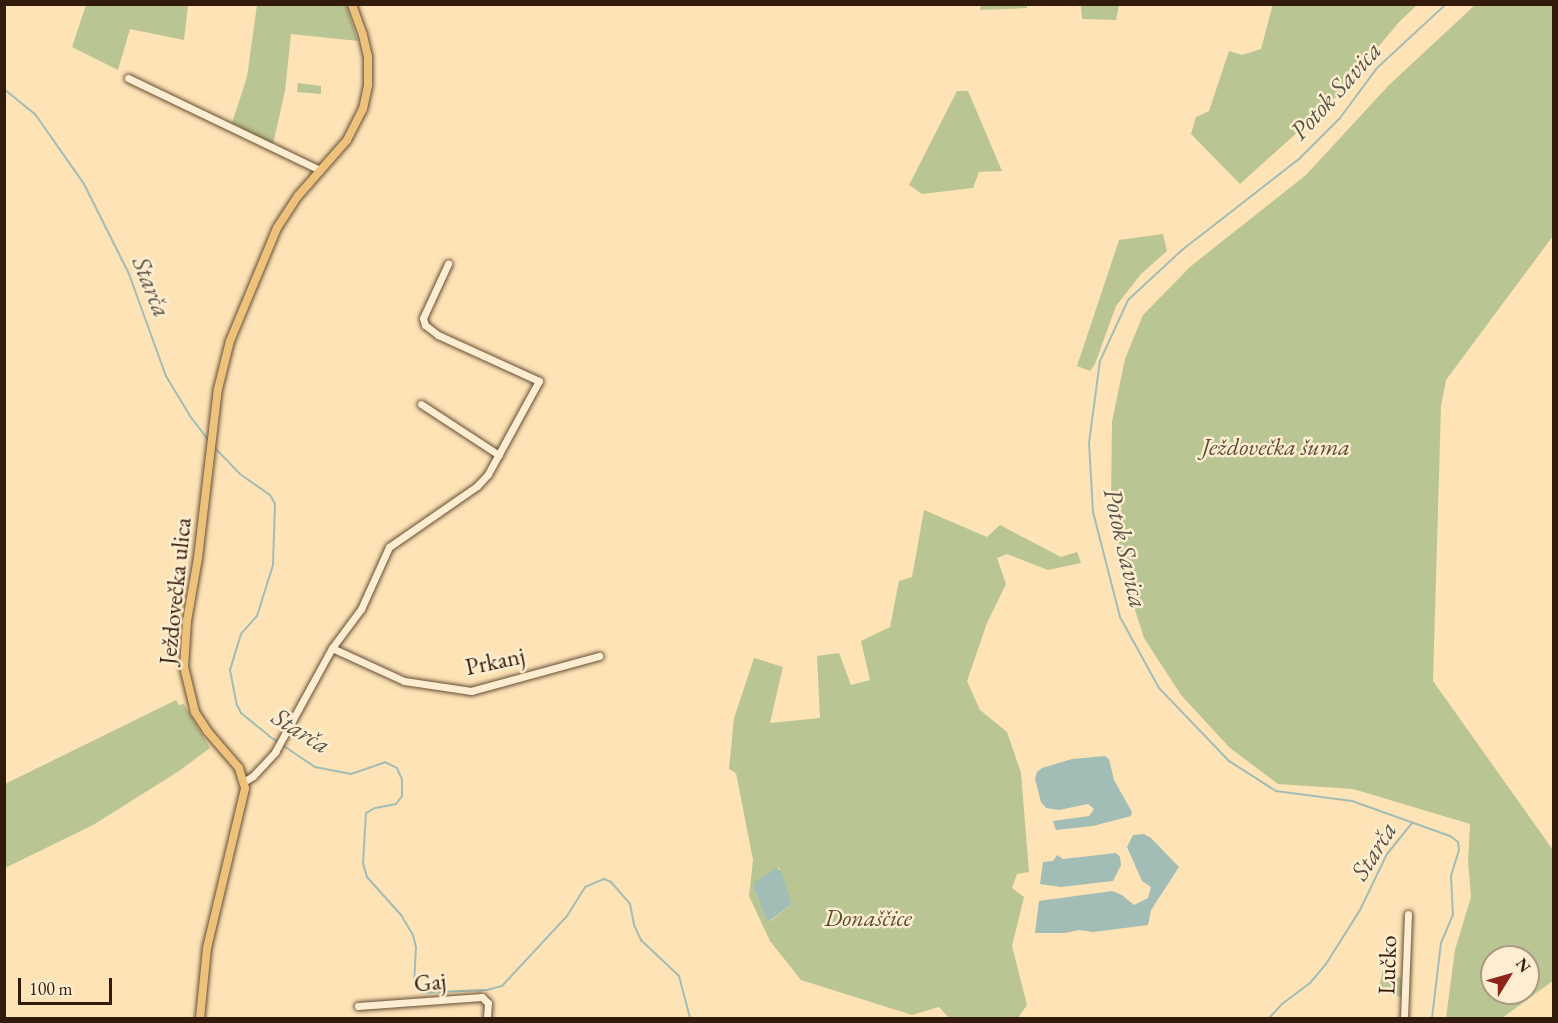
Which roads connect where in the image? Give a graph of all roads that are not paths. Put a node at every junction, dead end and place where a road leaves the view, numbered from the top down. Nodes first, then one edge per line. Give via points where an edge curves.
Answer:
1 (352, 4) edge
2 (128, 78) dead end
3 (320, 170) junction
4 (448, 264) dead end
5 (421, 404) dead end
6 (499, 455) junction
7 (332, 648) junction
8 (599, 656) dead end
9 (245, 781) junction
10 (1408, 914) dead end
11 (358, 1006) dead end
12 (200, 1018) edge
13 (487, 1018) edge
14 (1404, 1018) edge

1 - 3 main road, Ježdovečka ulica via 366,47 366,98 347,140
2 - 3 street
3 - 9 main road, Ježdovečka ulica via 287,210 260,263 225,354 187,621 184,668 195,712
4 - 6 street via 423,318 425,326 539,381
5 - 6 street
6 - 7 street via 477,486 389,547 361,609
7 - 8 street, Prkanj via 404,681 471,690
7 - 9 street via 277,749
9 - 12 main road via 245,796 207,948
10 - 14 street, Lučko
11 - 13 street, Gaj via 482,998 488,1002

